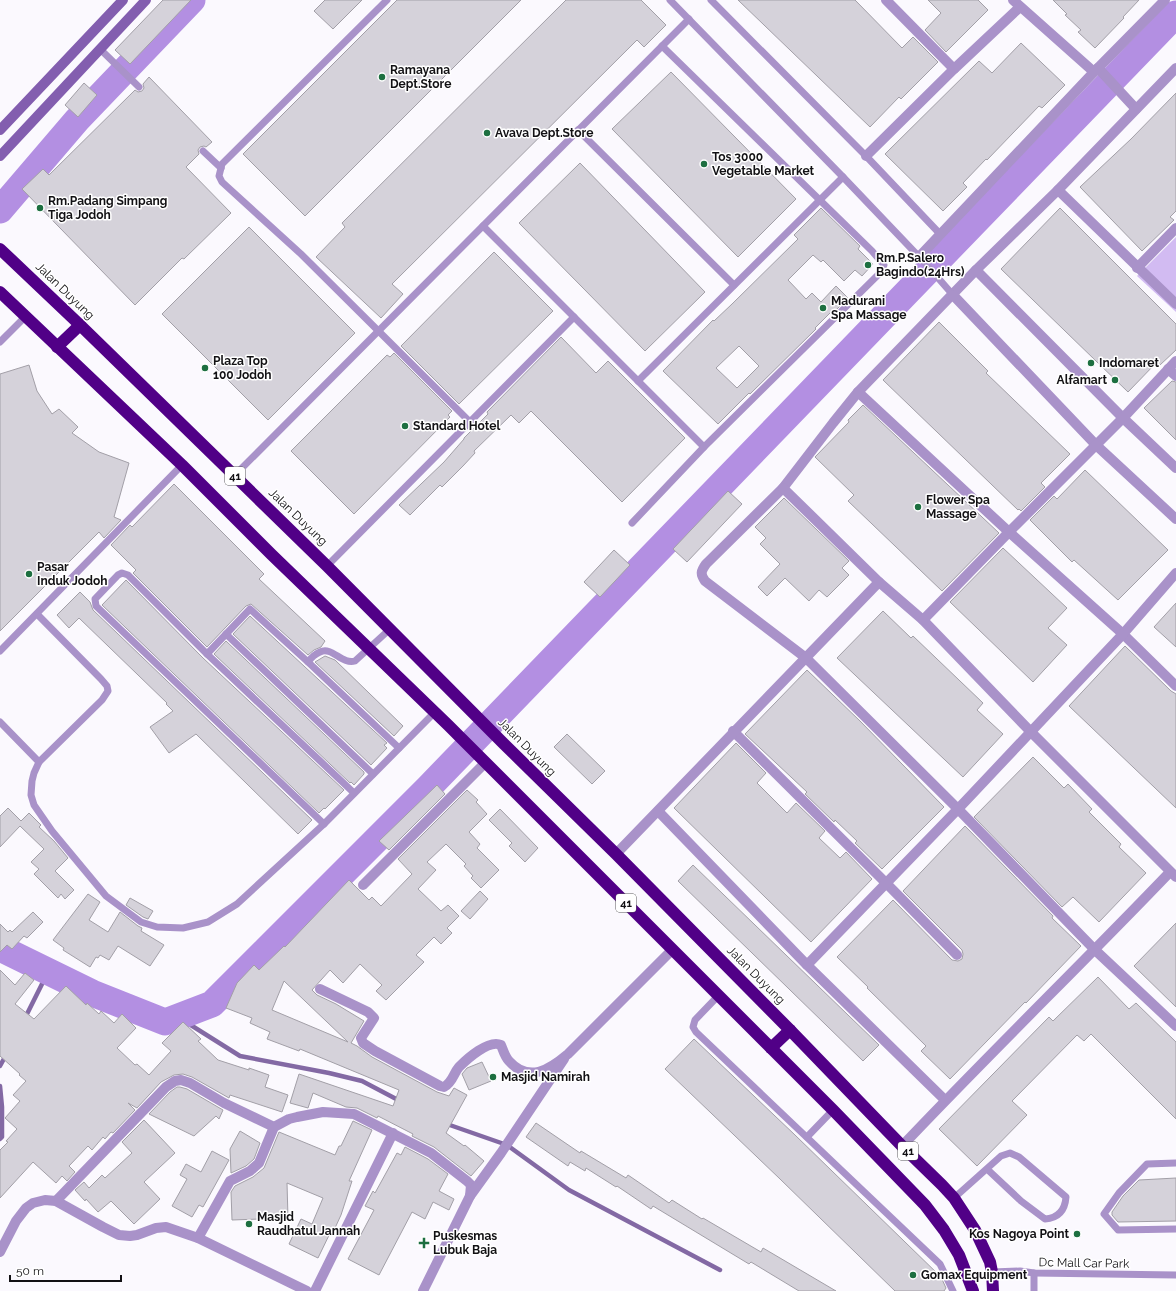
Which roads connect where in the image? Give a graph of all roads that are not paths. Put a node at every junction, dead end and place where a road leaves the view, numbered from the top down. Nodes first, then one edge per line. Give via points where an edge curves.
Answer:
1 (123, 0) edge
2 (146, 0) edge
3 (387, 0) edge
4 (670, 0) edge
5 (711, 0) edge
6 (886, 0) edge
7 (1165, 0) edge
8 (1017, 3) edge
9 (689, 19) junction
10 (662, 46) junction
11 (100, 49) junction
12 (1176, 68) edge
13 (954, 69) junction
14 (1097, 70) junction
15 (139, 87) dead end
16 (1136, 108) junction
17 (0, 130) edge
18 (578, 130) junction
19 (203, 151) dead end
20 (0, 156) edge
21 (866, 156) junction
22 (221, 168) junction
23 (843, 177) junction
24 (1058, 190) junction
25 (819, 201) junction
26 (483, 226) junction
27 (1176, 228) edge
28 (941, 235) junction
29 (0, 249) edge
30 (922, 260) junction
31 (1137, 268) junction
32 (976, 270) junction
33 (734, 284) junction
34 (0, 292) edge
35 (953, 295) junction
36 (1176, 304) edge
37 (25, 317) junction
38 (574, 317) junction
39 (80, 325) junction
40 (378, 331) junction
41 (0, 342) edge
42 (57, 347) junction
43 (1176, 361) edge
44 (1168, 369) junction
45 (1176, 376) edge
46 (638, 381) junction
47 (858, 392) junction
48 (1123, 418) junction
49 (470, 422) junction
50 (1096, 445) junction
51 (704, 447) junction
52 (182, 465) junction
53 (1176, 468) edge
54 (235, 475) junction
55 (783, 488) junction
56 (1176, 518) edge
57 (632, 523) dead end
58 (1009, 532) junction
59 (327, 566) junction
60 (1176, 573) edge
61 (879, 582) junction
62 (37, 614) junction
63 (923, 620) junction
64 (390, 629) junction
65 (226, 634) junction
66 (1123, 634) junction
67 (369, 649) junction
68 (0, 652) edge
69 (207, 654) junction
70 (806, 658) junction
71 (308, 662) junction
72 (1176, 686) edge
73 (434, 713) junction
74 (0, 722) edge
75 (733, 731) junction
76 (1030, 731) junction
77 (399, 748) junction
78 (483, 760) junction
79 (40, 762) junction
80 (373, 774) junction
81 (354, 793) junction
82 (958, 809) junction
83 (658, 812) junction
84 (324, 824) junction
85 (616, 854) junction
86 (1173, 875) edge
87 (886, 883) junction
88 (363, 885) dead end
89 (672, 950) junction
90 (1095, 950) junction
91 (957, 955) dead end
92 (807, 965) junction
93 (320, 989) dead end
94 (719, 995) junction
95 (1176, 1026) edge
96 (790, 1030) junction
97 (771, 1048) junction
98 (568, 1054) junction
99 (946, 1100) junction
100 (833, 1110) junction
101 (274, 1127) junction
102 (393, 1133) junction
103 (807, 1137) junction
104 (902, 1146) junction
105 (1176, 1163) edge
106 (987, 1169) junction
107 (470, 1196) junction
108 (954, 1198) junction
109 (56, 1201) junction
110 (1176, 1229) edge
111 (198, 1238) junction
112 (0, 1252) edge
113 (992, 1272) junction
114 (1034, 1273) junction
115 (1176, 1275) edge
116 (306, 1291) edge
117 (315, 1291) edge
118 (423, 1291) edge
119 (953, 1291) edge
120 (973, 1291) edge
121 (993, 1291) edge
122 (1034, 1291) edge

1 - 17 street
2 - 11 street
3 - 22 lane via 222,164
4 - 9 lane
5 - 21 lane
6 - 13 street
7 - 14 street
8 - 13 street
8 - 14 street
9 - 10 lane
9 - 23 lane
10 - 18 lane
10 - 25 lane
11 - 15 lane
11 - 20 street
12 - 16 street
13 - 21 street
14 - 16 street
14 - 28 street
16 - 24 street
18 - 26 lane
18 - 33 lane
19 - 22 lane
21 - 28 lane
22 - 40 lane via 219,176 222,182 301,254
23 - 25 lane
23 - 30 lane
24 - 31 street
24 - 32 street
25 - 33 lane
25 - 51 lane via 883,263 883,269
26 - 38 lane
26 - 40 lane
27 - 31 street
28 - 30 street
29 - 39 highway, Jalan Duyung / 41
30 - 35 lane
31 - 36 street
32 - 35 street
32 - 48 street
33 - 46 lane
34 - 37 highway, 41
35 - 47 street
35 - 50 street
37 - 41 lane
37 - 42 highway, 41
38 - 46 lane
38 - 49 lane
39 - 42 highway
39 - 54 highway, Jalan Duyung / 41
40 - 49 lane
40 - 54 lane
42 - 52 highway, 41
43 - 44 street
44 - 45 street
44 - 48 street
46 - 51 lane
47 - 55 street
47 - 58 street
48 - 50 street
48 - 53 street
49 - 59 lane
50 - 56 street
50 - 58 street
51 - 57 lane
52 - 62 lane
52 - 67 highway, 41
54 - 59 highway, Jalan Duyung / 41
55 - 61 street
55 - 70 street via 706,564 701,570 701,575 704,580
58 - 63 street
58 - 66 street
59 - 64 highway, Jalan Duyung / 41
60 - 66 street
61 - 63 street
61 - 70 street
62 - 68 lane
62 - 79 lane via 101,679 108,691
63 - 76 street
64 - 67 lane
64 - 85 highway, Jalan Duyung / 41
65 - 69 lane
65 - 71 lane via 251,609
65 - 80 lane
66 - 72 street
66 - 76 street
67 - 71 lane via 351,662 324,650
67 - 73 highway, 41
69 - 81 lane
69 - 84 lane via 128,575 118,575 95,599 96,606
70 - 75 street
70 - 82 street
71 - 77 lane
73 - 77 lane
73 - 78 highway, 41
74 - 79 lane
75 - 83 street
75 - 87 street
76 - 82 street
76 - 86 street
77 - 80 lane
78 - 88 street
78 - 89 highway, 41
79 - 84 lane via 34,773 31,795 34,805 52,831 106,896 141,922 157,927 183,928 208,922 237,904
80 - 81 lane
81 - 84 lane
82 - 87 street
82 - 90 street
83 - 85 street
83 - 92 street
85 - 96 highway, Jalan Duyung / 41
86 - 90 street
87 - 91 street
87 - 92 street
89 - 94 highway, 41
89 - 98 street
90 - 95 street
90 - 99 street
92 - 99 street
93 - 98 street via 368,1012 374,1018 361,1038 364,1044 440,1086 446,1086 458,1068 482,1048 494,1043 501,1044 508,1060 519,1070 529,1074 539,1072
94 - 97 highway, 41
94 - 103 lane via 695,1020 693,1027 696,1032
96 - 97 highway
96 - 104 highway, Jalan Duyung / 41
97 - 100 highway, 41
98 - 107 street
99 - 104 street
100 - 103 lane
100 - 120 highway, 41 via 925,1205 959,1255
101 - 102 street via 289,1119 323,1112 354,1114
101 - 109 street via 190,1083 175,1081 166,1087
101 - 111 street via 259,1163 250,1171 230,1181
102 - 107 street via 431,1153 462,1177 470,1185
102 - 117 street
103 - 119 lane via 940,1264
104 - 108 highway, Jalan Duyung / 41
105 - 110 lane via 1147,1164 1119,1193 1104,1214 1118,1230
106 - 106 lane via 1001,1156 1010,1153 1066,1197 1066,1206 1060,1214 1045,1220 1020,1201
106 - 108 lane
107 - 118 street
108 - 113 highway, Jalan Duyung / 41 via 975,1230
109 - 111 street via 119,1235 137,1235 166,1227
109 - 112 street via 44,1200 26,1208
111 - 116 street
113 - 114 lane, Dc Mall Car Park
113 - 121 highway, Jalan Duyung / 41
114 - 115 lane, Dc Mall Car Park
114 - 122 lane

